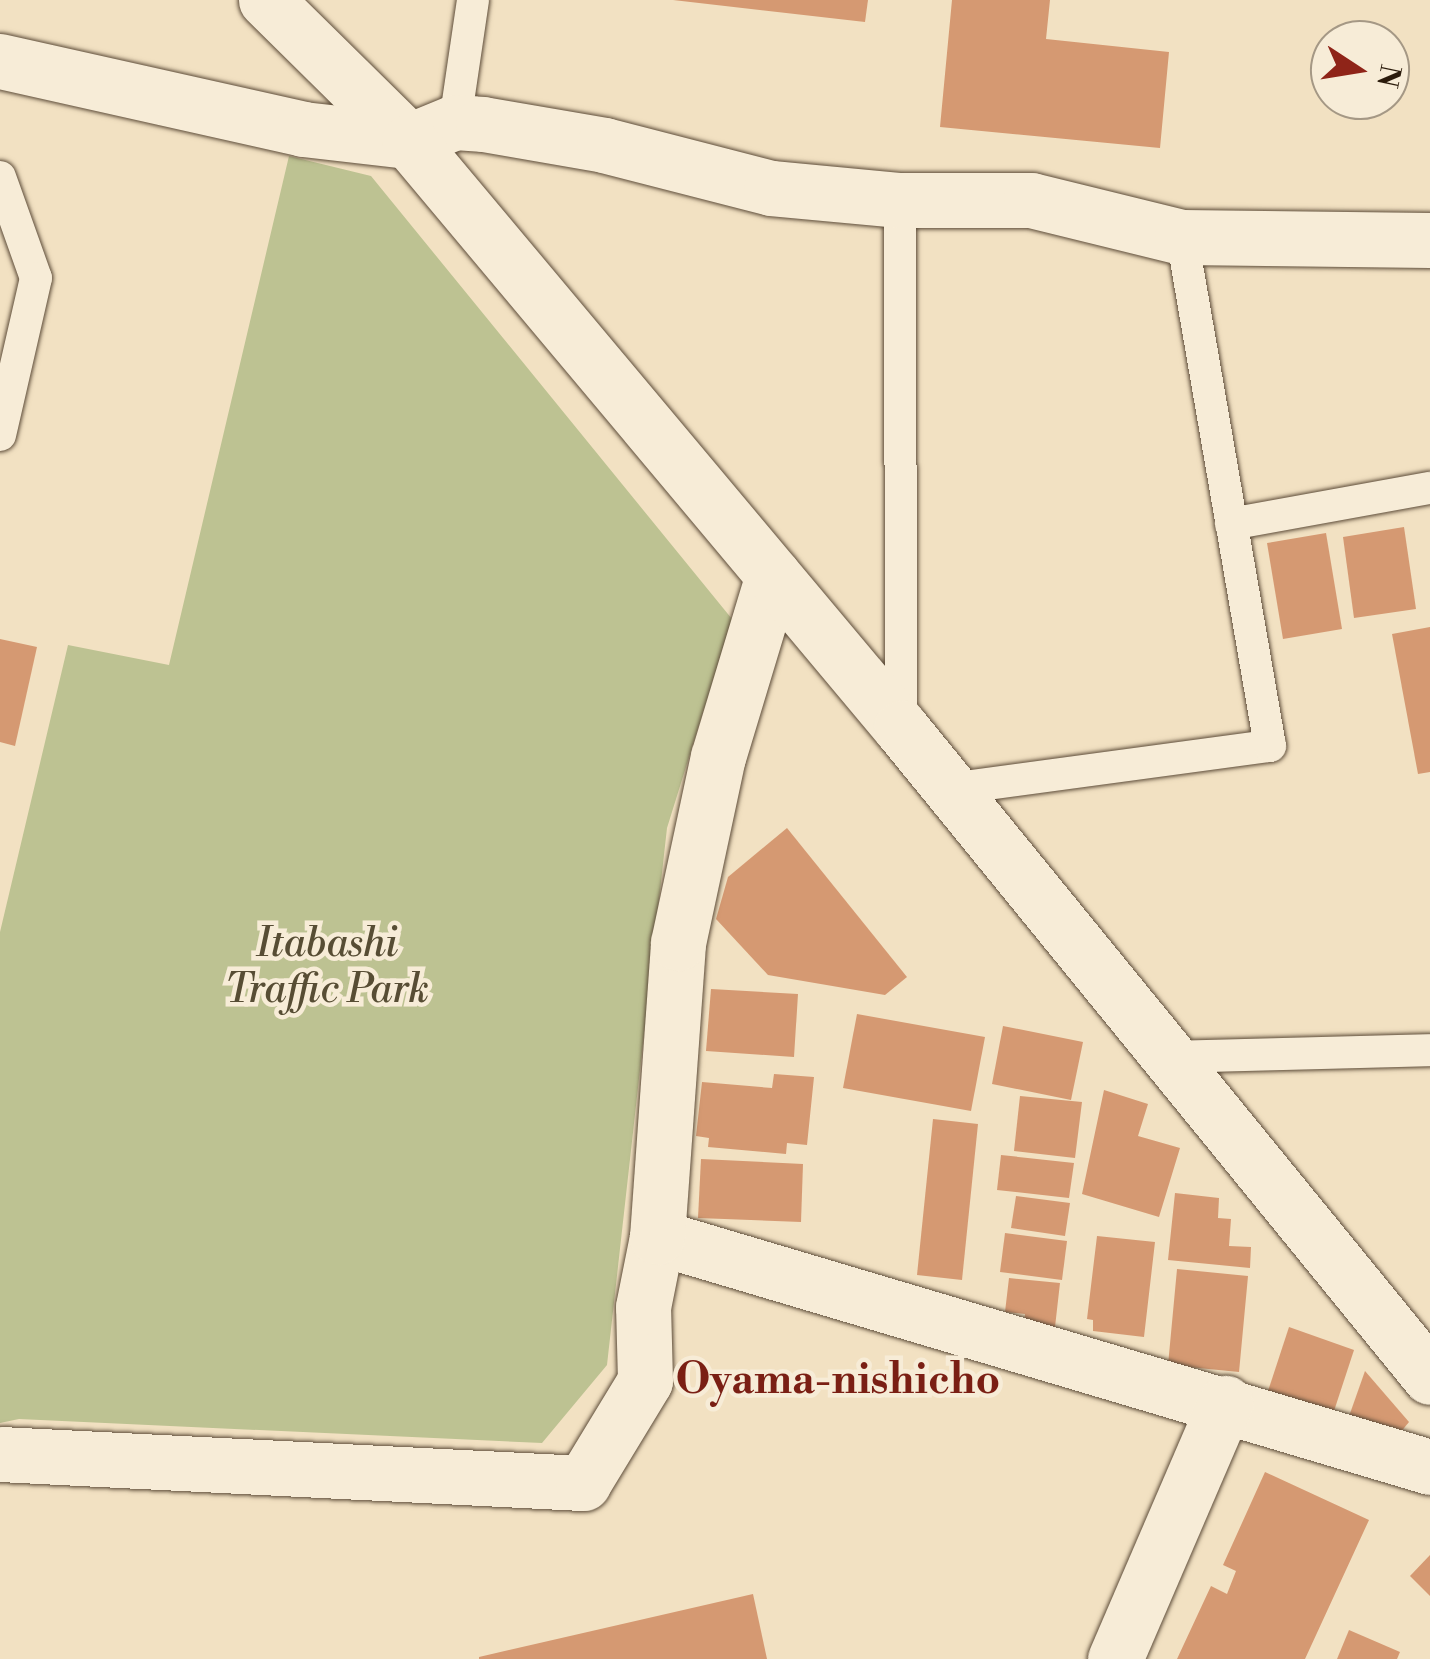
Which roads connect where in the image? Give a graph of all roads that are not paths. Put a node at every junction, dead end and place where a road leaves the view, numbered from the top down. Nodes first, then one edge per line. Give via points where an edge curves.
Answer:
1 (266, 0) edge
2 (474, 0) edge
3 (0, 61) edge
4 (432, 132) junction
5 (0, 177) edge
6 (900, 200) junction
7 (1182, 237) junction
8 (1430, 240) edge
9 (0, 435) edge
10 (1430, 488) edge
11 (1232, 524) junction
12 (773, 575) junction
13 (901, 728) junction
14 (950, 789) junction
15 (1430, 1050) edge
16 (1165, 1057) junction
17 (657, 1238) junction
18 (1430, 1377) edge
19 (1225, 1403) junction
20 (0, 1454) edge
21 (1430, 1466) edge
22 (1116, 1659) edge

1 - 4 street via 370,96
2 - 4 lane
3 - 4 street via 303,129
4 - 6 street via 604,146 771,188
4 - 12 street
5 - 9 lane via 36,278
6 - 7 street via 1031,200
6 - 13 lane
7 - 8 street
7 - 11 lane
10 - 11 lane
11 - 14 lane via 1270,746
12 - 13 street
12 - 17 street via 718,757 678,942
13 - 14 street
14 - 16 street
15 - 16 lane
16 - 18 street
17 - 19 street
17 - 20 street via 643,1307 646,1380 583,1484
19 - 21 street
19 - 22 street

